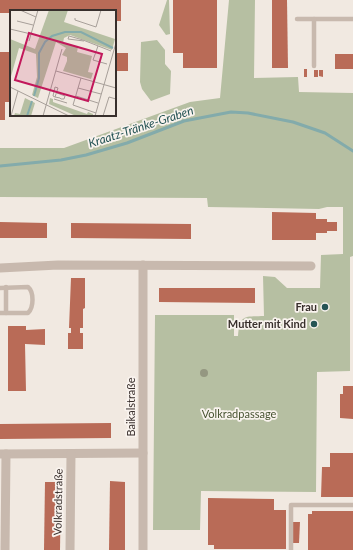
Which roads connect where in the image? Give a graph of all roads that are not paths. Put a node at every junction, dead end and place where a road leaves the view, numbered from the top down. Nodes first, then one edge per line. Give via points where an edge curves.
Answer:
1 (297, 19) dead end
2 (314, 19) junction
3 (353, 19) edge
4 (314, 66) dead end
5 (143, 265) junction
6 (311, 266) dead end
7 (0, 268) edge
8 (3, 288) edge
9 (0, 313) edge
10 (6, 313) junction
11 (143, 453) junction
12 (3, 454) edge
13 (71, 454) junction
14 (353, 505) edge
15 (5, 550) edge
16 (70, 550) edge
17 (143, 550) edge
18 (291, 550) edge

1 - 2 lane
2 - 3 lane
2 - 4 lane
5 - 6 street
5 - 7 street via 58,264
5 - 11 street, Baikalstraße
8 - 10 lane
8 - 10 lane via 28,287 32,292 32,308 28,313
9 - 10 lane
11 - 13 street, Volkradstraße
11 - 17 street, Baikalstraße
12 - 13 street, Volkradstraße
12 - 15 street, Volkradstraße
13 - 16 street, Volkradstraße
14 - 18 lane via 290,504

